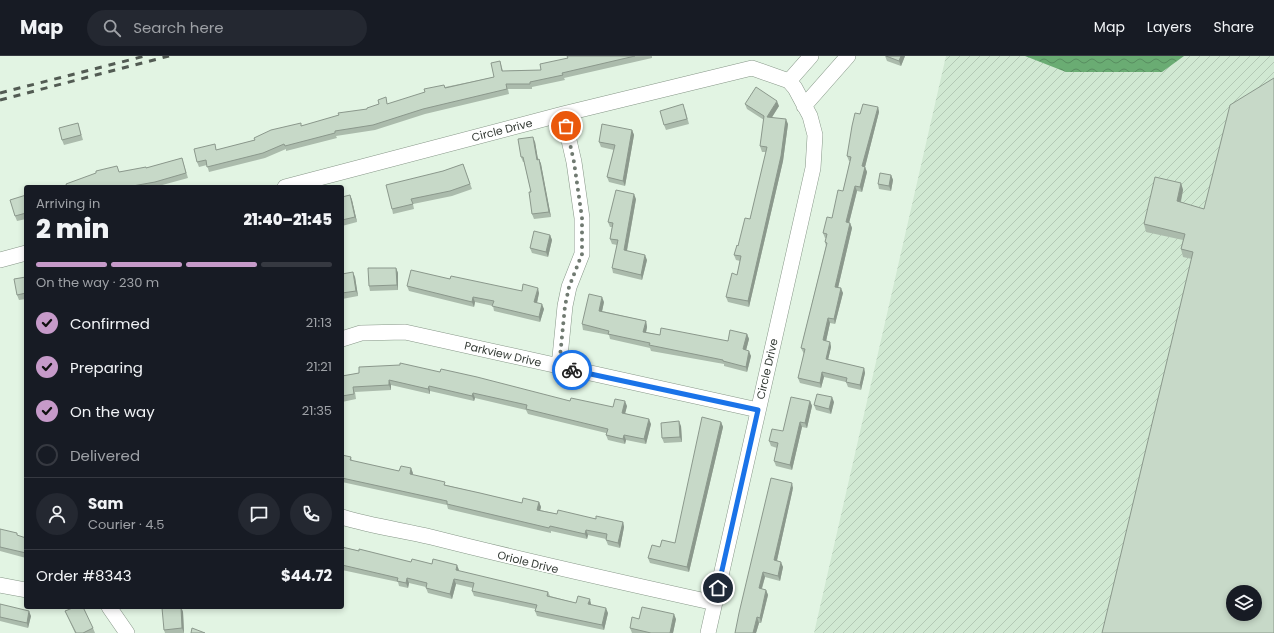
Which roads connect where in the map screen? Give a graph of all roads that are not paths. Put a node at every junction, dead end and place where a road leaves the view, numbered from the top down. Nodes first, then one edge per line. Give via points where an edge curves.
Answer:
1 (811, 56) edge
2 (848, 56) edge
3 (788, 81) junction
4 (804, 106) junction
5 (564, 114) junction
6 (293, 185) edge
7 (24, 254) edge
8 (0, 260) edge
9 (344, 338) edge
10 (559, 367) junction
11 (758, 410) junction
12 (344, 517) edge
13 (0, 585) edge
14 (24, 590) edge
15 (715, 603) junction
16 (110, 609) edge
17 (127, 633) edge
18 (708, 633) edge

1 - 3 street
2 - 4 street
3 - 4 street, Circle Drive
3 - 5 street, Circle Drive via 752,68
4 - 11 street, Circle Drive via 810,116 815,135 813,168
5 - 6 street, Circle Drive
5 - 10 street via 582,218 582,254 569,287 565,306
7 - 8 street
9 - 10 street, Parkview Drive via 361,333 405,332
10 - 11 street, Parkview Drive
11 - 15 street, Circle Drive
12 - 15 street, Oriole Drive via 542,566
13 - 14 street
15 - 18 street, Circle Drive
16 - 17 street

